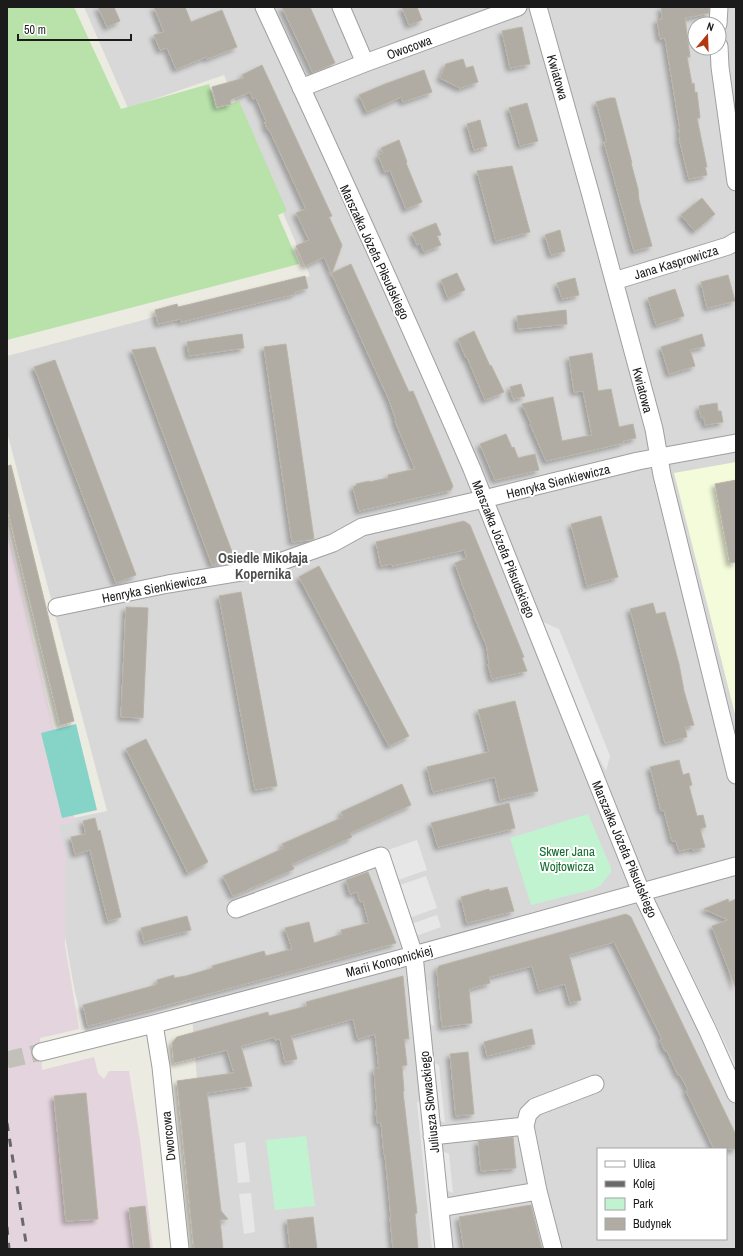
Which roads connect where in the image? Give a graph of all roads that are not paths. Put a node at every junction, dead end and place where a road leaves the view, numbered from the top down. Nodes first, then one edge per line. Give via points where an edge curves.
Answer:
1 (264, 7) edge
2 (341, 7) edge
3 (518, 7) edge
4 (538, 7) edge
5 (719, 56) edge
6 (365, 63) junction
7 (301, 88) junction
8 (736, 182) edge
9 (736, 241) edge
10 (614, 281) junction
11 (736, 443) edge
12 (658, 457) junction
13 (484, 499) junction
14 (57, 607) dead end
15 (736, 775) edge
16 (736, 866) edge
17 (641, 892) junction
18 (236, 909) dead end
19 (414, 954) junction
20 (154, 1024) junction
21 (41, 1052) tunnel mouth
22 (595, 1084) dead end
23 (736, 1094) edge
24 (525, 1126) junction
25 (432, 1136) junction
26 (538, 1191) junction
27 (440, 1208) junction
28 (180, 1249) edge
29 (444, 1249) edge
30 (553, 1249) edge

1 - 7 street, Marszałka Józefa Piłsudskiego
2 - 6 street
3 - 6 street, Owocowa
4 - 10 street, Kwiatowa
5 - 8 street
6 - 7 street, Owocowa
7 - 13 street, Marszałka Józefa Piłsudskiego via 415,337
9 - 10 street, Jana Kasprowicza via 728,246
10 - 12 street, Kwiatowa via 654,429
11 - 12 street, Henryka Sienkiewicza
12 - 13 street, Henryka Sienkiewicza
12 - 15 street, Kwiatowa
13 - 14 street, Henryka Sienkiewicza via 362,527 333,543 260,568
13 - 17 street, Marszałka Józefa Piłsudskiego
16 - 17 street, Marii Konopnickiej
17 - 19 street, Marii Konopnickiej
17 - 23 street, Marszałka Józefa Piłsudskiego
18 - 19 street, Juliusza Słowackiego via 381,856
19 - 20 street, Marii Konopnickiej
19 - 25 street, Juliusza Słowackiego
20 - 21 street, Marii Konopnickiej
20 - 28 street, Dworcowa via 161,1066
22 - 24 street via 535,1107 528,1114
24 - 25 street
24 - 26 street
25 - 27 street, Juliusza Słowackiego
26 - 27 street
26 - 30 street
27 - 29 street, Juliusza Słowackiego

